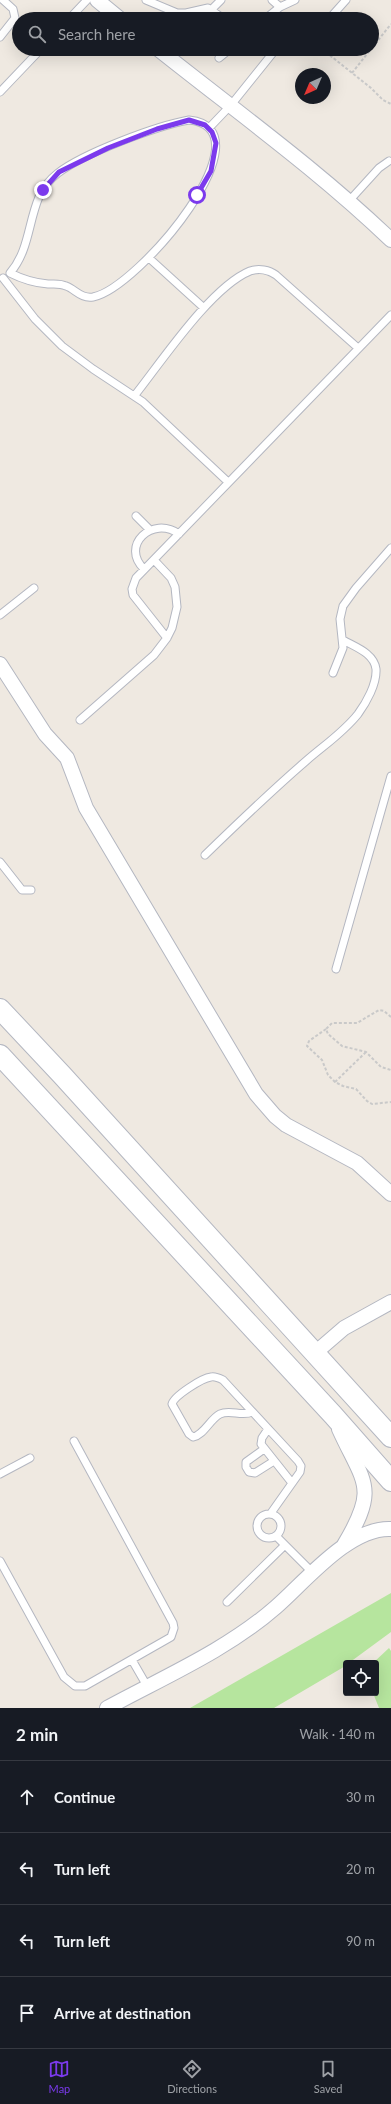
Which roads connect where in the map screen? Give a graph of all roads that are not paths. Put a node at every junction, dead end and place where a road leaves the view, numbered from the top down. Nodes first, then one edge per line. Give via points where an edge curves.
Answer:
1 (3, 0) edge
2 (86, 0) edge
3 (97, 0) edge
4 (146, 0) edge
5 (221, 0) edge
6 (272, 0) edge
7 (295, 0) edge
8 (346, 0) edge
9 (280, 7) junction
10 (212, 9) junction
11 (14, 12) edge
12 (75, 12) edge
13 (112, 12) edge
14 (175, 12) edge
15 (190, 12) edge
16 (216, 12) edge
17 (274, 12) edge
18 (335, 12) edge
19 (12, 23) edge
20 (0, 37) edge
21 (34, 56) edge
22 (167, 56) edge
23 (270, 56) edge
24 (0, 92) edge
25 (231, 105) junction
26 (209, 128) junction
27 (388, 161) dead end
28 (350, 200) junction
29 (391, 240) edge
30 (149, 258) junction
31 (10, 273) junction
32 (1, 279) edge
33 (204, 308) junction
34 (391, 315) edge
35 (358, 348) junction
36 (135, 395) junction
37 (228, 482) junction
38 (136, 516) dead end
39 (150, 530) junction
40 (179, 534) junction
41 (391, 548) edge
42 (154, 560) junction
43 (144, 569) junction
44 (34, 588) dead end
45 (0, 615) edge
46 (167, 638) junction
47 (343, 640) junction
48 (0, 664) edge
49 (333, 673) dead end
50 (80, 720) dead end
51 (391, 776) edge
52 (205, 855) dead end
53 (0, 862) edge
54 (31, 890) dead end
55 (336, 970) dead end
56 (0, 1009) edge
57 (0, 1055) edge
58 (391, 1194) edge
59 (391, 1302) edge
60 (314, 1353) junction
61 (252, 1412) junction
62 (333, 1416) junction
63 (268, 1429) junction
64 (391, 1437) edge
65 (74, 1441) dead end
66 (264, 1449) junction
67 (30, 1458) dead end
68 (274, 1461) junction
69 (0, 1474) edge
70 (391, 1481) edge
71 (292, 1483) junction
72 (271, 1513) junction
73 (391, 1529) edge
74 (276, 1536) junction
75 (285, 1545) junction
76 (344, 1546) junction
77 (0, 1561) edge
78 (313, 1574) junction
79 (227, 1602) dead end
80 (132, 1660) junction
81 (147, 1686) junction
82 (107, 1708) edge

1 - 11 lane
2 - 12 lane
3 - 13 street
4 - 14 lane
5 - 10 lane
6 - 9 lane
7 - 9 lane
8 - 18 lane
9 - 17 lane
10 - 15 lane via 204,7
10 - 16 lane
19 - 20 lane
21 - 24 lane
22 - 25 street
23 - 25 lane
25 - 26 lane
25 - 28 street
26 - 30 lane via 216,143 211,171 180,221
26 - 31 lane via 196,120 183,121 131,138 59,172 48,182 39,198 24,249
27 - 28 lane
28 - 29 street
30 - 31 lane via 113,287 91,297 82,296 65,285 36,282
30 - 33 lane
31 - 32 lane
32 - 36 lane via 62,346
33 - 35 lane via 245,274 257,269 268,270
33 - 36 lane
34 - 35 lane
35 - 37 lane
36 - 37 lane
37 - 40 lane
38 - 39 lane
39 - 40 lane via 162,527
39 - 43 lane via 141,537 136,546 137,559
40 - 42 lane
41 - 47 lane via 346,600 340,619
42 - 43 lane
42 - 46 lane via 171,578 178,597 175,618
43 - 46 lane via 133,584 133,595
44 - 45 lane
46 - 50 lane via 154,655
47 - 49 lane
47 - 52 lane via 369,656 375,664 376,674 364,705 344,730 306,761
48 - 58 street via 45,734 67,758 86,808 256,1094 286,1125 357,1163
51 - 55 lane
53 - 54 lane via 22,890
56 - 60 street
57 - 62 street
59 - 60 street via 344,1328
60 - 64 street
61 - 61 lane via 223,1380 214,1377 204,1379 175,1398 172,1404 188,1434 193,1437 222,1412
61 - 63 lane
62 - 70 street
62 - 76 street via 359,1469 365,1492 362,1514
63 - 66 lane via 261,1440
63 - 71 lane via 300,1463 300,1472
65 - 80 lane via 173,1623 173,1633 167,1640
66 - 68 lane
66 - 68 lane via 246,1462 249,1472 255,1473
67 - 69 lane
68 - 71 lane
71 - 72 lane
72 - 74 lane via 279,1518 281,1523
72 - 74 lane via 258,1519 257,1528 259,1533 267,1538
73 - 76 street via 363,1535
74 - 75 lane
75 - 78 lane
75 - 79 lane
76 - 78 street
77 - 80 lane via 67,1681 75,1686 85,1686
78 - 81 street via 250,1628
80 - 81 lane
81 - 82 street

